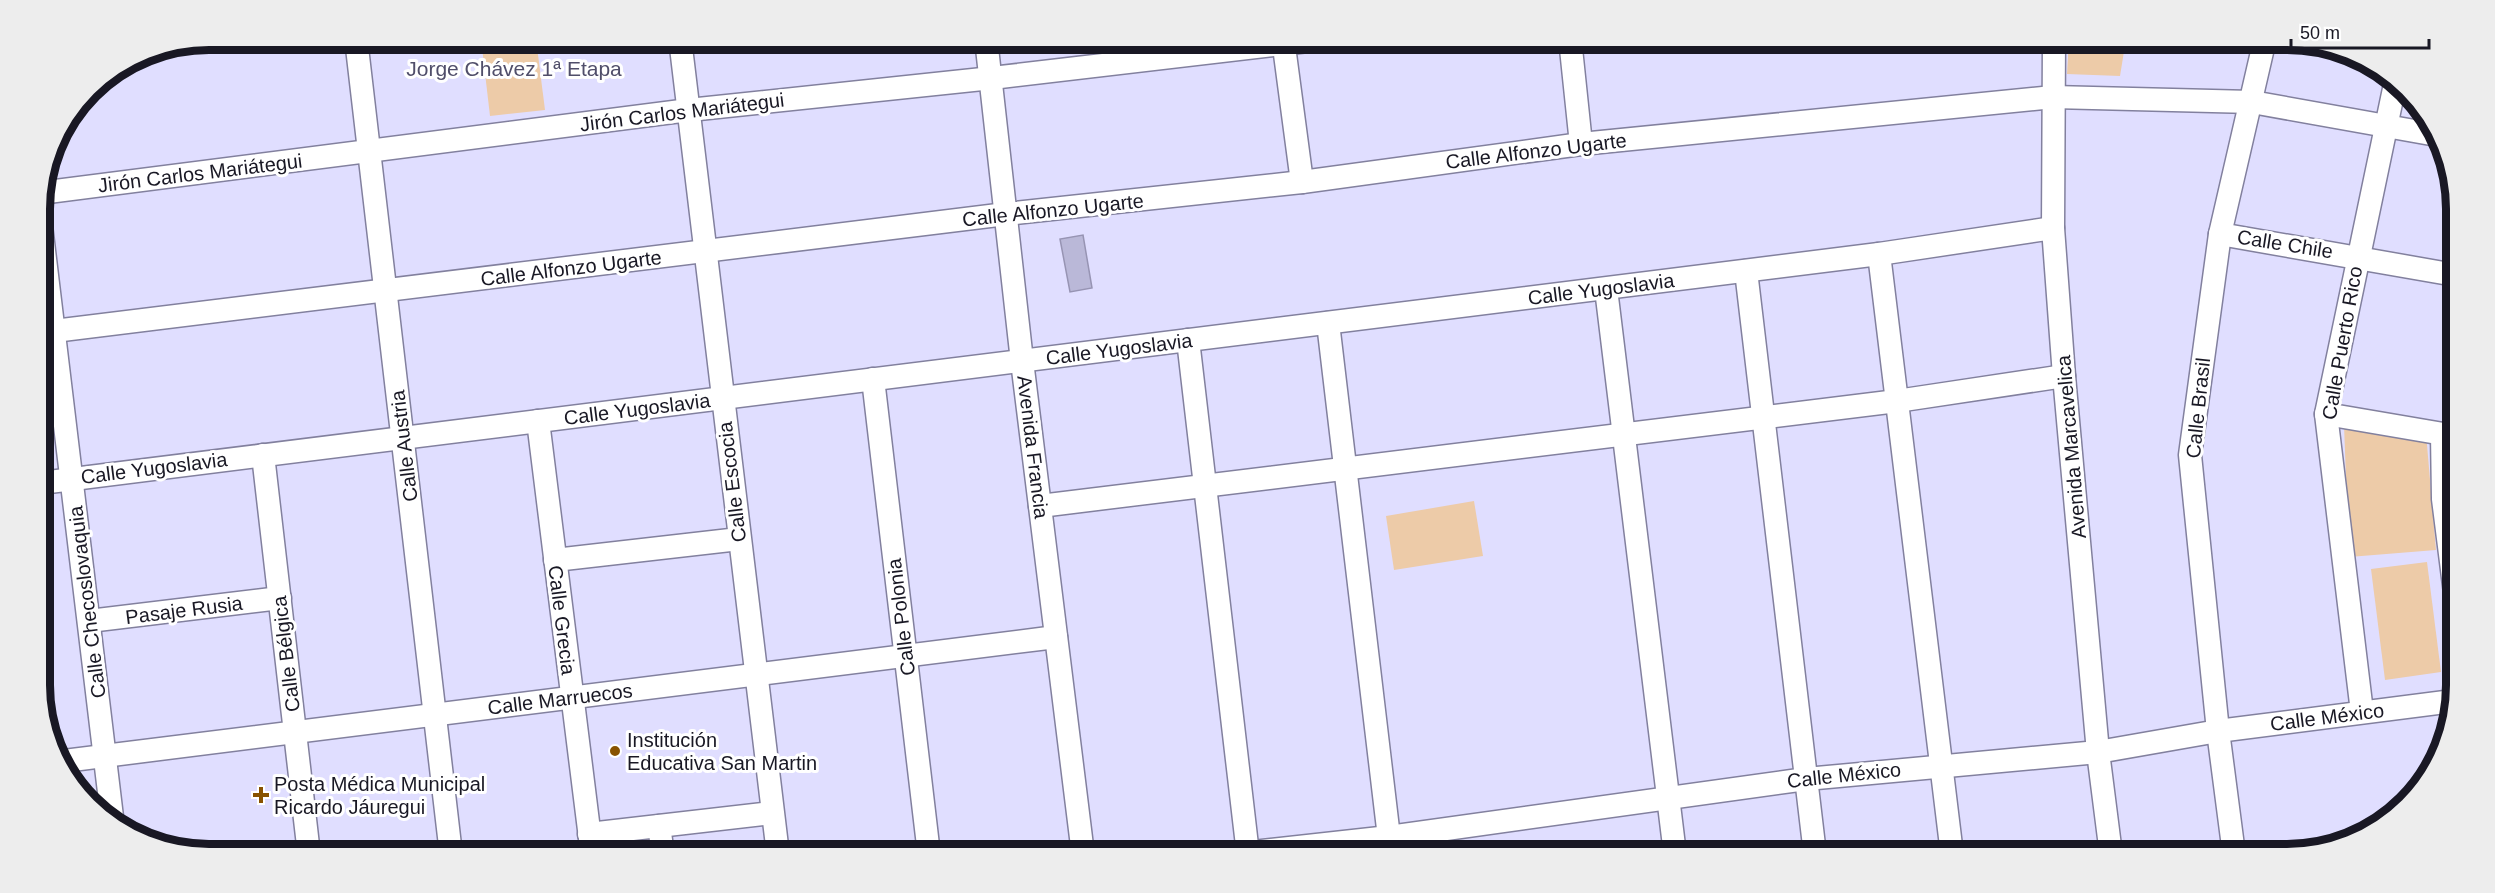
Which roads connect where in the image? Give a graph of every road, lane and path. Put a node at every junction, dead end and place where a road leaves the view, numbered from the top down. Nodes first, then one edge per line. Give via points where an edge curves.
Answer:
1 (357, 50) edge
2 (681, 50) edge
3 (988, 50) edge
4 (1218, 50) edge
5 (1284, 50) edge
6 (1571, 50) edge
7 (2054, 50) edge
8 (2263, 50) edge
9 (992, 78) junction
10 (2393, 91) edge
11 (2053, 97) junction
12 (2252, 102) junction
13 (689, 110) junction
14 (2386, 125) junction
15 (2426, 133) edge
16 (1581, 144) junction
17 (370, 151) junction
18 (1302, 182) junction
19 (51, 192) edge
20 (1006, 214) junction
21 (2054, 228) junction
22 (2220, 234) junction
23 (704, 252) junction
24 (1880, 254) junction
25 (2357, 256) junction
26 (1746, 271) junction
27 (2446, 273) edge
28 (1606, 289) junction
29 (386, 291) junction
30 (50, 297) edge
31 (1328, 323) junction
32 (54, 331) junction
33 (1188, 340) junction
34 (1022, 361) junction
35 (2064, 376) junction
36 (873, 379) junction
37 (722, 398) junction
38 (1897, 401) junction
39 (2326, 414) junction
40 (1763, 418) junction
41 (538, 421) junction
42 (2446, 434) edge
43 (1624, 435) junction
44 (403, 438) junction
45 (263, 455) junction
46 (2446, 467) edge
47 (1346, 469) junction
48 (72, 479) junction
49 (49, 482) edge
50 (1205, 486) junction
51 (1040, 507) junction
52 (2446, 523) edge
53 (739, 539) junction
54 (555, 560) junction
55 (280, 598) junction
56 (89, 621) junction
57 (1056, 637) junction
58 (906, 656) junction
59 (755, 675) junction
60 (572, 698) junction
61 (2444, 701) edge
62 (2362, 712) junction
63 (435, 715) junction
64 (2218, 731) junction
65 (295, 732) junction
66 (2098, 752) junction
67 (105, 756) junction
68 (69, 760) edge
69 (1941, 765) junction
70 (1806, 779) junction
71 (1668, 798) junction
72 (111, 810) edge
73 (772, 813) junction
74 (659, 826) junction
75 (1390, 843) edge
76 (1399, 843) edge
77 (1674, 843) edge
78 (1814, 843) edge
79 (1951, 843) edge
80 (2110, 843) edge
81 (2233, 843) edge
82 (308, 844) edge
83 (450, 844) edge
84 (590, 844) edge
85 (662, 844) edge
86 (776, 844) edge
87 (928, 844) edge
88 (1082, 844) edge
89 (1243, 844) edge

1 - 17 street, Calle Austria
2 - 13 street, Calle Escocia
3 - 9 street, Avenida Francia
4 - 9 street, Jirón Carlos Mariátegui
5 - 18 street
6 - 16 street
7 - 11 street, Avenida Marcavelica
8 - 12 street, Calle Brasil
9 - 13 street, Jirón Carlos Mariátegui
9 - 20 street, Avenida Francia
10 - 14 street, Calle Puerto Rico
11 - 12 street, Calle Alfonzo Ugarte
11 - 16 street, Calle Alfonzo Ugarte
11 - 21 street, Avenida Marcavelica
12 - 14 street, Calle Alfonzo Ugarte
12 - 22 street, Calle Brasil
13 - 17 street, Jirón Carlos Mariátegui
13 - 23 street, Calle Escocia
14 - 15 street, Calle Alfonzo Ugarte
14 - 25 street, Calle Puerto Rico
16 - 18 street, Calle Alfonzo Ugarte
17 - 19 street, Jirón Carlos Mariátegui
17 - 29 street, Calle Austria
18 - 20 street, Calle Alfonzo Ugarte
20 - 23 street, Calle Alfonzo Ugarte
20 - 34 street, Avenida Francia
21 - 24 street, Calle Yugoslavia
21 - 35 street, Avenida Marcavelica
22 - 25 street, Calle Chile
22 - 64 street, Calle Brasil via 2190,455
23 - 29 street, Calle Alfonzo Ugarte
23 - 37 street, Calle Escocia
24 - 26 street, Calle Yugoslavia
24 - 38 street
25 - 27 street, Calle Chile
25 - 39 street, Calle Puerto Rico
26 - 28 street, Calle Yugoslavia
26 - 40 street
28 - 31 street, Calle Yugoslavia
28 - 43 street
29 - 32 street, Calle Alfonzo Ugarte
29 - 44 street, Calle Austria
30 - 32 street, Calle Checoslovaquia
31 - 33 street, Calle Yugoslavia
31 - 47 street
32 - 48 street, Calle Checoslovaquia
33 - 34 street, Calle Yugoslavia
33 - 50 street
34 - 36 street, Calle Yugoslavia
34 - 51 street, Avenida Francia
35 - 38 street
35 - 66 street, Avenida Marcavelica
36 - 37 street, Calle Yugoslavia
36 - 58 street, Calle Polonia
37 - 41 street, Calle Yugoslavia
37 - 53 street, Calle Escocia
38 - 40 street
38 - 69 street
39 - 42 street
39 - 62 street, Calle Puerto Rico
40 - 43 street
40 - 70 street
41 - 44 street, Calle Yugoslavia
41 - 54 street, Calle Grecia
43 - 47 street
43 - 71 street
44 - 45 street, Calle Yugoslavia
44 - 63 street, Calle Austria
45 - 48 street, Calle Yugoslavia
45 - 55 street, Calle Bélgica
46 - 52 street
47 - 50 street
47 - 75 street
48 - 49 street, Calle Yugoslavia
48 - 56 street, Calle Checoslovaquia
50 - 51 street
50 - 89 street
51 - 57 street, Avenida Francia
53 - 54 street
53 - 59 street, Calle Escocia
54 - 60 street, Calle Grecia
55 - 56 street, Pasaje Rusia
55 - 65 street, Calle Bélgica
56 - 67 street, Calle Checoslovaquia
57 - 58 street, Calle Marruecos
57 - 88 street, Avenida Francia
58 - 59 street, Calle Marruecos
58 - 87 street, Calle Polonia
59 - 60 street, Calle Marruecos
59 - 73 street, Calle Escocia
60 - 63 street, Calle Marruecos
60 - 84 street, Calle Grecia
61 - 62 street, Calle México
62 - 64 street, Calle México
63 - 65 street, Calle Marruecos
63 - 83 street, Calle Austria
64 - 66 street, Calle México
64 - 81 street, Calle Brasil
65 - 67 street, Calle Marruecos
65 - 82 street, Calle Bélgica
66 - 69 street, Calle México
66 - 80 street, Avenida Marcavelica
67 - 68 street, Calle Marruecos
67 - 72 street, Calle Checoslovaquia
69 - 70 street, Calle México
69 - 79 street
70 - 71 street, Calle México
70 - 78 street
71 - 76 street, Calle México
71 - 77 street
73 - 74 street
73 - 86 street, Calle Escocia
74 - 84 street
74 - 85 street

